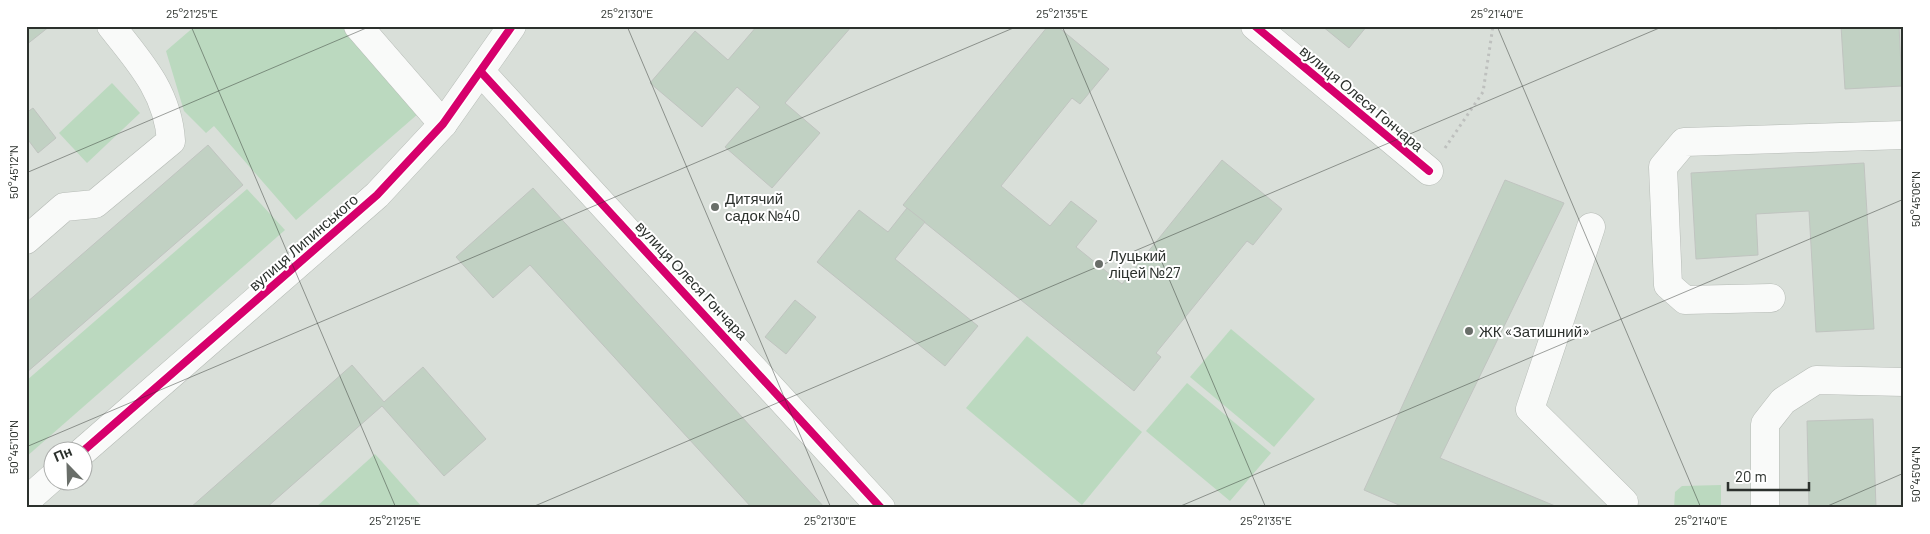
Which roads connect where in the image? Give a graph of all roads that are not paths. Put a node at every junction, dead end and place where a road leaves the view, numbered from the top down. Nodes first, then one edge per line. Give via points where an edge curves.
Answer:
1 (111, 26) edge
2 (358, 26) edge
3 (512, 26) edge
4 (1254, 26) edge
5 (481, 72) junction
6 (443, 124) junction
7 (1904, 135) edge
8 (1429, 171) road end
9 (1591, 227) dead end
10 (26, 240) edge
11 (1771, 298) dead end
12 (1904, 382) edge
13 (92, 443) edge
14 (42, 487) edge
15 (26, 501) edge
16 (882, 508) edge
17 (1621, 508) edge
18 (1765, 508) edge

1 - 10 street via 150,74 170,123 171,141 95,204 64,207
2 - 6 street
3 - 5 street, вулиця Липинського
4 - 8 street, вулиця Олеся Гончара
5 - 6 street, вулиця Липинського
5 - 16 street, вулиця Олеся Гончара
6 - 13 street, вулиця Липинського via 377,195
7 - 11 street via 1684,142 1663,167 1668,285 1685,300
9 - 17 street via 1530,409 1624,502
12 - 18 street via 1816,380 1783,401 1765,424
14 - 15 street

